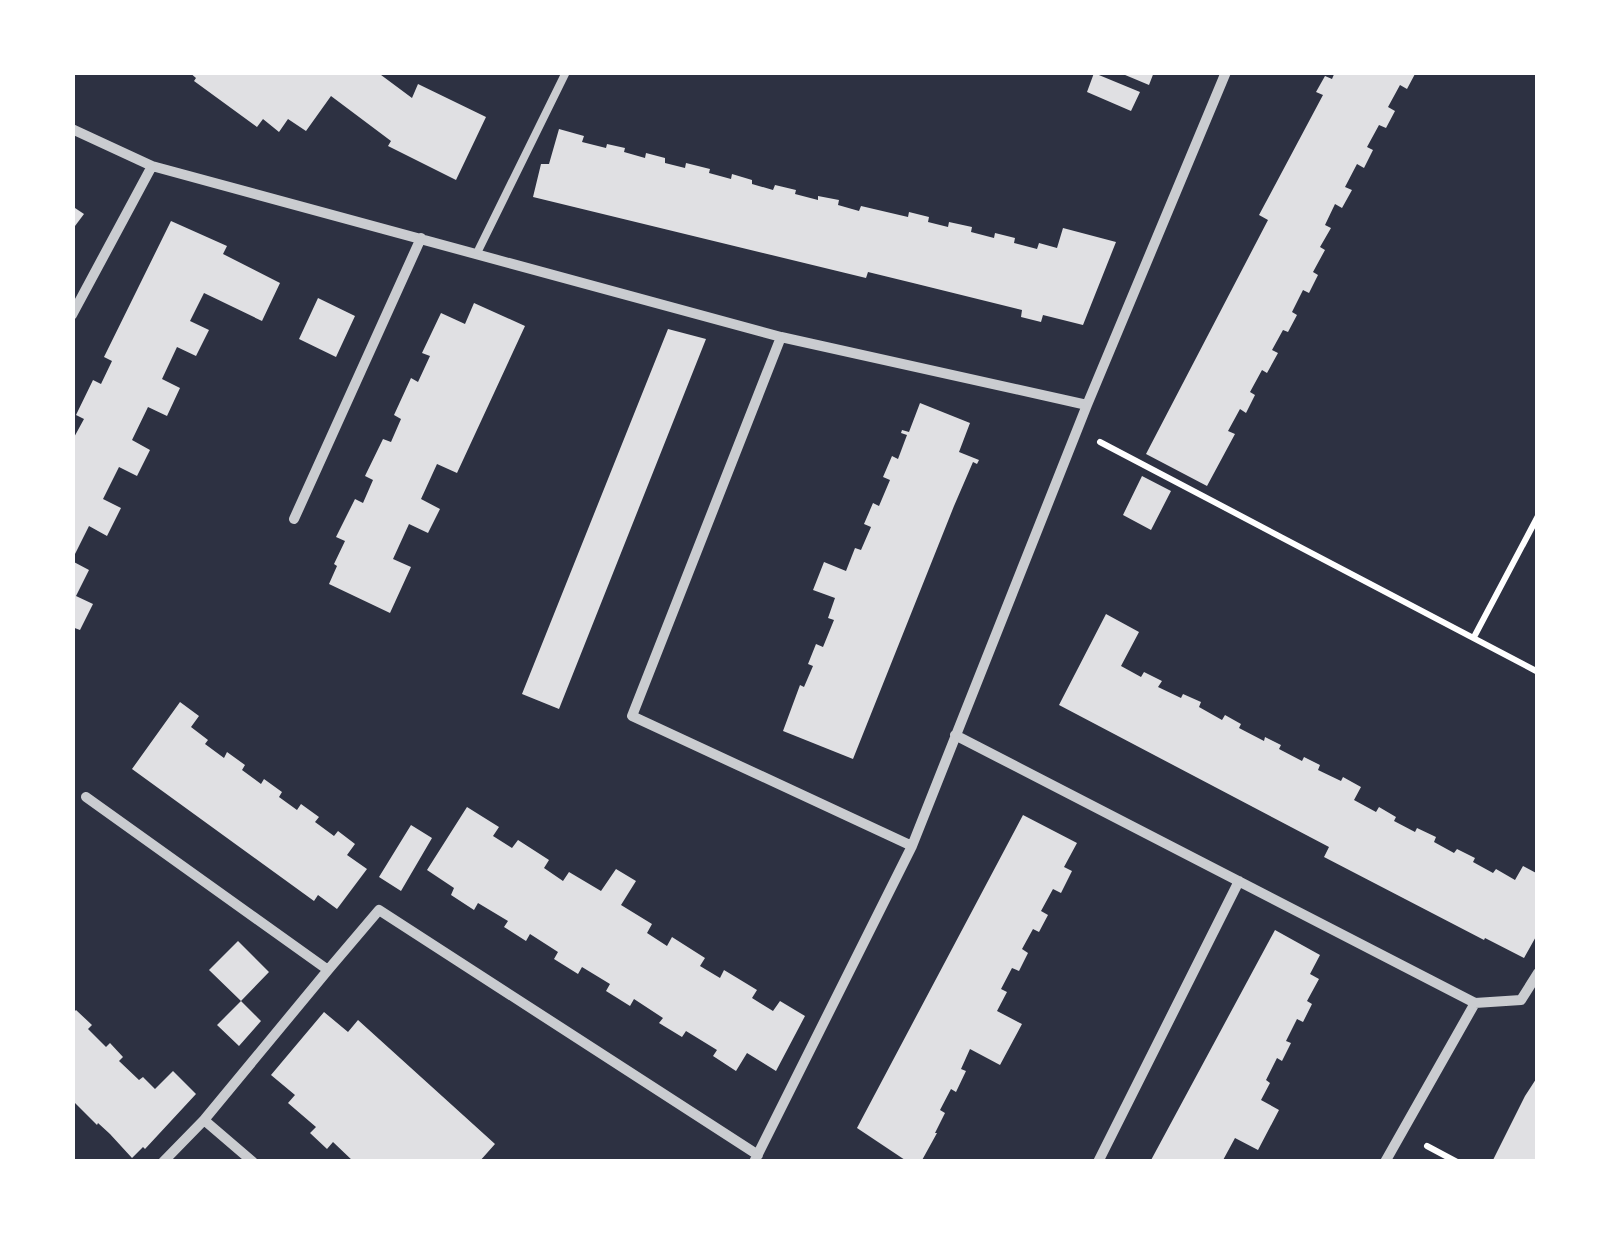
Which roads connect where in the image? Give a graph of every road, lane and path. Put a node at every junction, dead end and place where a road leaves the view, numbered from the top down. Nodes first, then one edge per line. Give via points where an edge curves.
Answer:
1 (566, 72) edge
2 (1226, 72) edge
3 (72, 129) edge
4 (152, 166) junction
5 (421, 238) junction
6 (477, 253) junction
7 (72, 315) edge
8 (781, 337) junction
9 (1087, 404) junction
10 (1078, 430) junction
11 (1538, 516) edge
12 (294, 519) dead end
13 (1474, 637) junction
14 (1538, 672) edge
15 (956, 735) junction
16 (86, 797) dead end
17 (912, 846) junction
18 (1239, 881) junction
19 (328, 970) junction
20 (1538, 973) edge
21 (1475, 1003) junction
22 (204, 1120) junction
23 (756, 1158) edge
24 (163, 1162) edge
25 (252, 1162) edge
26 (1098, 1162) edge
27 (1385, 1162) edge

1 - 6 lane
2 - 9 street
3 - 4 street
4 - 5 street
4 - 7 street
5 - 6 street
5 - 12 street
6 - 8 street
8 - 9 street
8 - 17 street via 632,716
9 - 10 street
10 - 13 path
10 - 15 street
11 - 13 path
13 - 14 path
15 - 17 street
15 - 18 street
16 - 19 street
17 - 23 street
18 - 21 street
18 - 26 street
19 - 22 street
19 - 23 street via 379,910
20 - 21 street via 1521,1000
21 - 27 street
22 - 24 street
22 - 25 street

